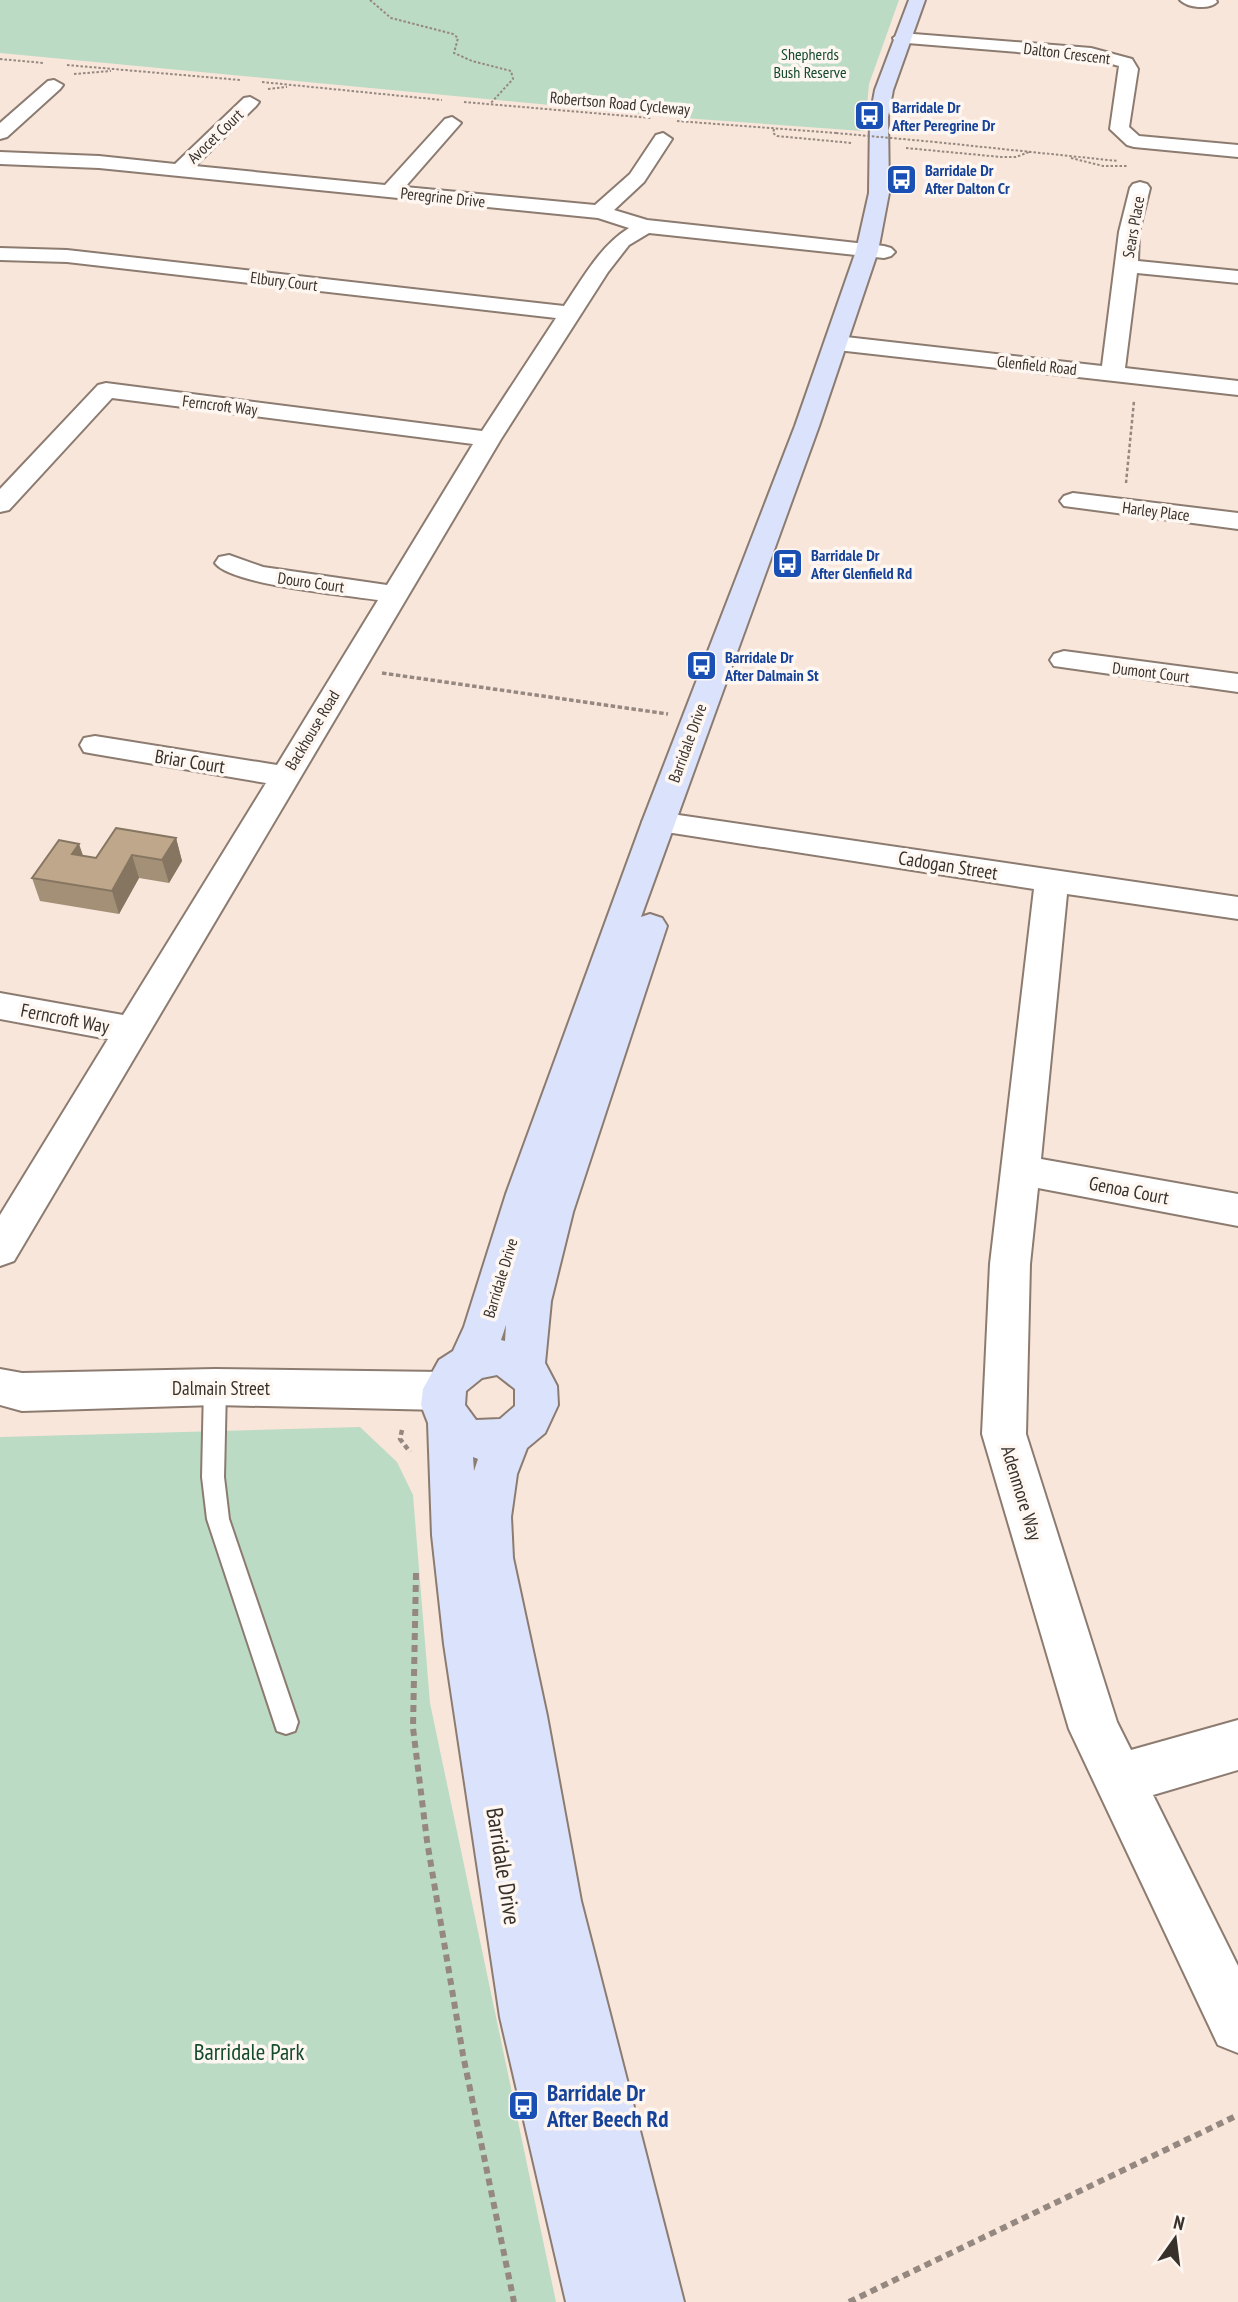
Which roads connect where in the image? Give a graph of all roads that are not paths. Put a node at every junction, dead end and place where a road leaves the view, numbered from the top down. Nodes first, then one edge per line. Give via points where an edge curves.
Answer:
1 (916, 0) edge
2 (927, 0) edge
3 (1188, 0) edge
4 (1209, 2) dead end
5 (907, 39) junction
6 (54, 85) dead end
7 (250, 102) dead end
8 (452, 122) dead end
9 (0, 133) edge
10 (663, 139) dead end
11 (1238, 151) edge
12 (0, 158) edge
13 (180, 170) junction
14 (1140, 188) dead end
15 (389, 192) junction
16 (600, 212) junction
17 (645, 226) junction
18 (876, 251) junction
19 (0, 254) edge
20 (1126, 266) junction
21 (1238, 277) edge
22 (568, 313) junction
23 (845, 344) junction
24 (1113, 374) junction
25 (1238, 388) edge
26 (489, 439) junction
27 (1073, 501) dead end
28 (0, 504) edge
29 (1238, 521) edge
30 (229, 563) dead end
31 (394, 594) junction
32 (1064, 660) dead end
33 (1238, 683) edge
34 (95, 745) dead end
35 (285, 776) junction
36 (672, 824) junction
37 (1052, 880) junction
38 (1238, 908) edge
39 (0, 1006) edge
40 (131, 1030) junction
41 (1020, 1170) junction
42 (1238, 1210) edge
43 (0, 1250) edge
44 (523, 1367) junction
45 (0, 1387) edge
46 (215, 1387) junction
47 (436, 1413) junction
48 (509, 1436) junction
49 (286, 1722) dead end
50 (1238, 1745) edge
51 (1119, 1779) junction
52 (1238, 2025) edge
53 (596, 2302) edge
54 (654, 2302) edge

1 - 5 street, Barridale Drive
2 - 5 street, Barridale Drive
3 - 4 street
5 - 11 street, Dalton Crescent via 1119,59 1129,69 1119,129 1134,141
5 - 18 street, Barridale Drive via 893,147 892,211
6 - 9 street
7 - 13 street, Avocet Court
8 - 15 street
10 - 16 street via 637,178
12 - 13 street, Peregrine Drive
13 - 15 street, Peregrine Drive
14 - 20 street, Sears Place
15 - 16 street, Peregrine Drive
16 - 17 street, Peregrine Drive
17 - 18 street, Peregrine Drive
17 - 22 street, Backhouse Road via 622,241
18 - 23 street, Barridale Drive
19 - 22 street, Elbury Court via 67,256
20 - 21 street
20 - 24 street, Sears Place
22 - 26 street, Backhouse Road
23 - 24 street, Glenfield Road
23 - 36 street, Barridale Drive
23 - 36 street, Barridale Drive via 696,718
24 - 25 street, Glenfield Road
26 - 28 street, Ferncroft Way via 106,390
26 - 31 street, Backhouse Road
27 - 29 street, Harley Place
30 - 31 street, Douro Court via 258,574
31 - 35 street, Backhouse Road
32 - 33 street, Dumont Court
34 - 35 street, Briar Court
35 - 40 street, Backhouse Road
36 - 37 street, Cadogan Street
36 - 44 street, Barridale Drive via 553,1212 530,1301
36 - 47 street, Barridale Drive via 526,1194 485,1327
37 - 38 street, Cadogan Street
37 - 41 street, Adenmore Way
39 - 40 street, Ferncroft Way
40 - 43 street, Backhouse Road
41 - 42 street, Genoa Court
41 - 51 street, Adenmore Way via 1010,1264 1004,1434 1094,1728
44 - 47 street via 498,1357
44 - 48 street via 537,1386 536,1409 521,1430
45 - 46 street, Dalmain Street via 22,1392
46 - 47 street, Dalmain Street
46 - 49 lane via 213,1477 218,1519
47 - 48 street via 461,1434 476,1439
47 - 53 street, Barridale Drive via 528,2017
48 - 54 street, Barridale Drive via 495,1474 488,1517 490,1558 554,1901
50 - 51 street
51 - 52 street, Adenmore Way

